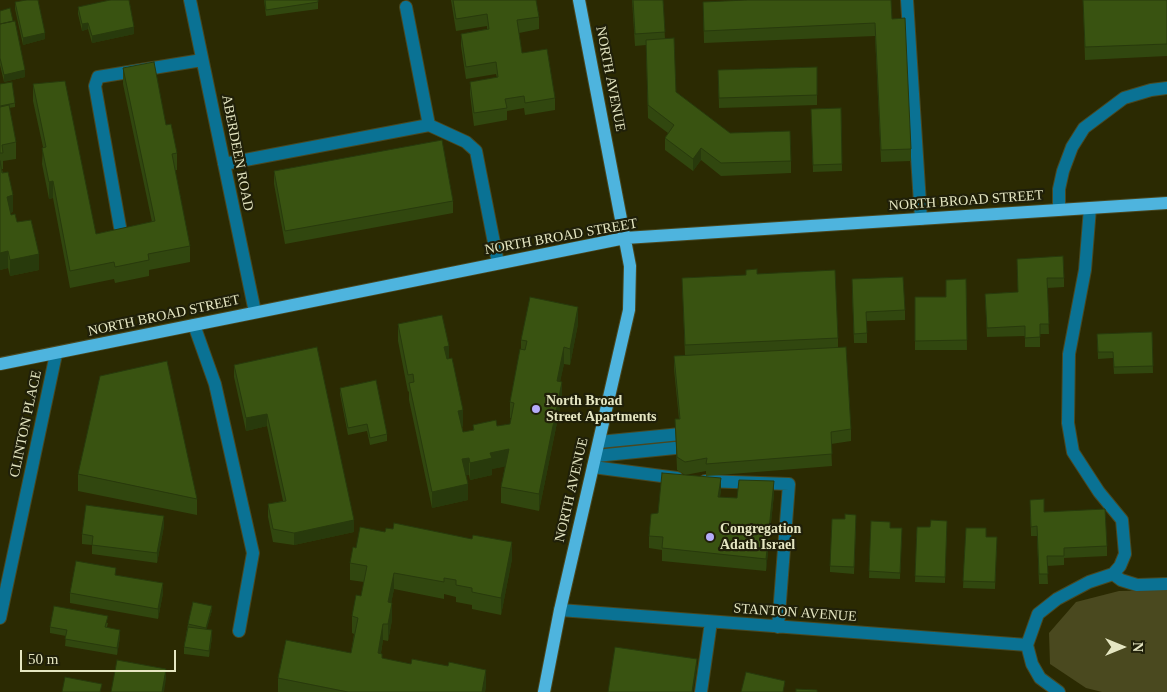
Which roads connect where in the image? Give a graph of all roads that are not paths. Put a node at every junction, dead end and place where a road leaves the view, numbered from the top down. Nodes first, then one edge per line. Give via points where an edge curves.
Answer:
1 (190, 0) edge
2 (580, 0) edge
3 (907, 0) edge
4 (406, 8) dead end
5 (202, 60) junction
6 (1167, 88) edge
7 (428, 125) junction
8 (224, 164) junction
9 (1167, 203) edge
10 (1090, 208) junction
11 (1060, 210) junction
12 (921, 219) junction
13 (120, 228) edge
14 (625, 238) junction
15 (498, 263) junction
16 (255, 312) junction
17 (194, 325) junction
18 (56, 354) junction
19 (0, 364) edge
20 (705, 432) edge
21 (599, 442) junction
22 (676, 448) edge
23 (594, 461) junction
24 (1113, 574) junction
25 (1167, 584) edge
26 (560, 610) junction
27 (0, 618) edge
28 (711, 622) junction
29 (778, 627) junction
30 (239, 631) dead end
31 (1027, 645) junction
32 (544, 692) edge
33 (701, 692) edge
34 (1059, 692) edge

1 - 5 street, ABERDEEN ROAD
2 - 14 main road, NORTH AVENUE
3 - 12 street
4 - 7 street
5 - 8 street, ABERDEEN ROAD
5 - 13 street via 98,77 95,86
6 - 11 street via 1124,98 1084,128 1063,171
7 - 8 street
7 - 15 street via 466,142 476,151
8 - 16 street, ABERDEEN ROAD
9 - 10 main road, NORTH BROAD STREET
10 - 11 main road, NORTH BROAD STREET
10 - 24 street via 1085,270 1069,354 1068,423 1073,452 1122,520 1124,554
11 - 12 main road, NORTH BROAD STREET
12 - 14 main road, NORTH BROAD STREET
14 - 15 main road, NORTH BROAD STREET
14 - 21 main road, NORTH AVENUE via 630,266 629,310
15 - 16 main road, NORTH BROAD STREET
16 - 17 main road, NORTH BROAD STREET
17 - 18 main road, NORTH BROAD STREET
17 - 30 street via 215,384 252,553
18 - 19 main road, NORTH BROAD STREET
18 - 27 street, CLINTON PLACE
20 - 21 street
21 - 23 main road, NORTH AVENUE
22 - 23 street
23 - 26 main road, NORTH AVENUE
23 - 29 street via 692,480 789,484
24 - 25 street via 1137,585
24 - 31 street via 1057,599 1038,614
26 - 28 street, STANTON AVENUE
26 - 32 main road, NORTH AVENUE
28 - 29 street, STANTON AVENUE
28 - 33 street
29 - 31 street, STANTON AVENUE
31 - 34 street via 1040,678

